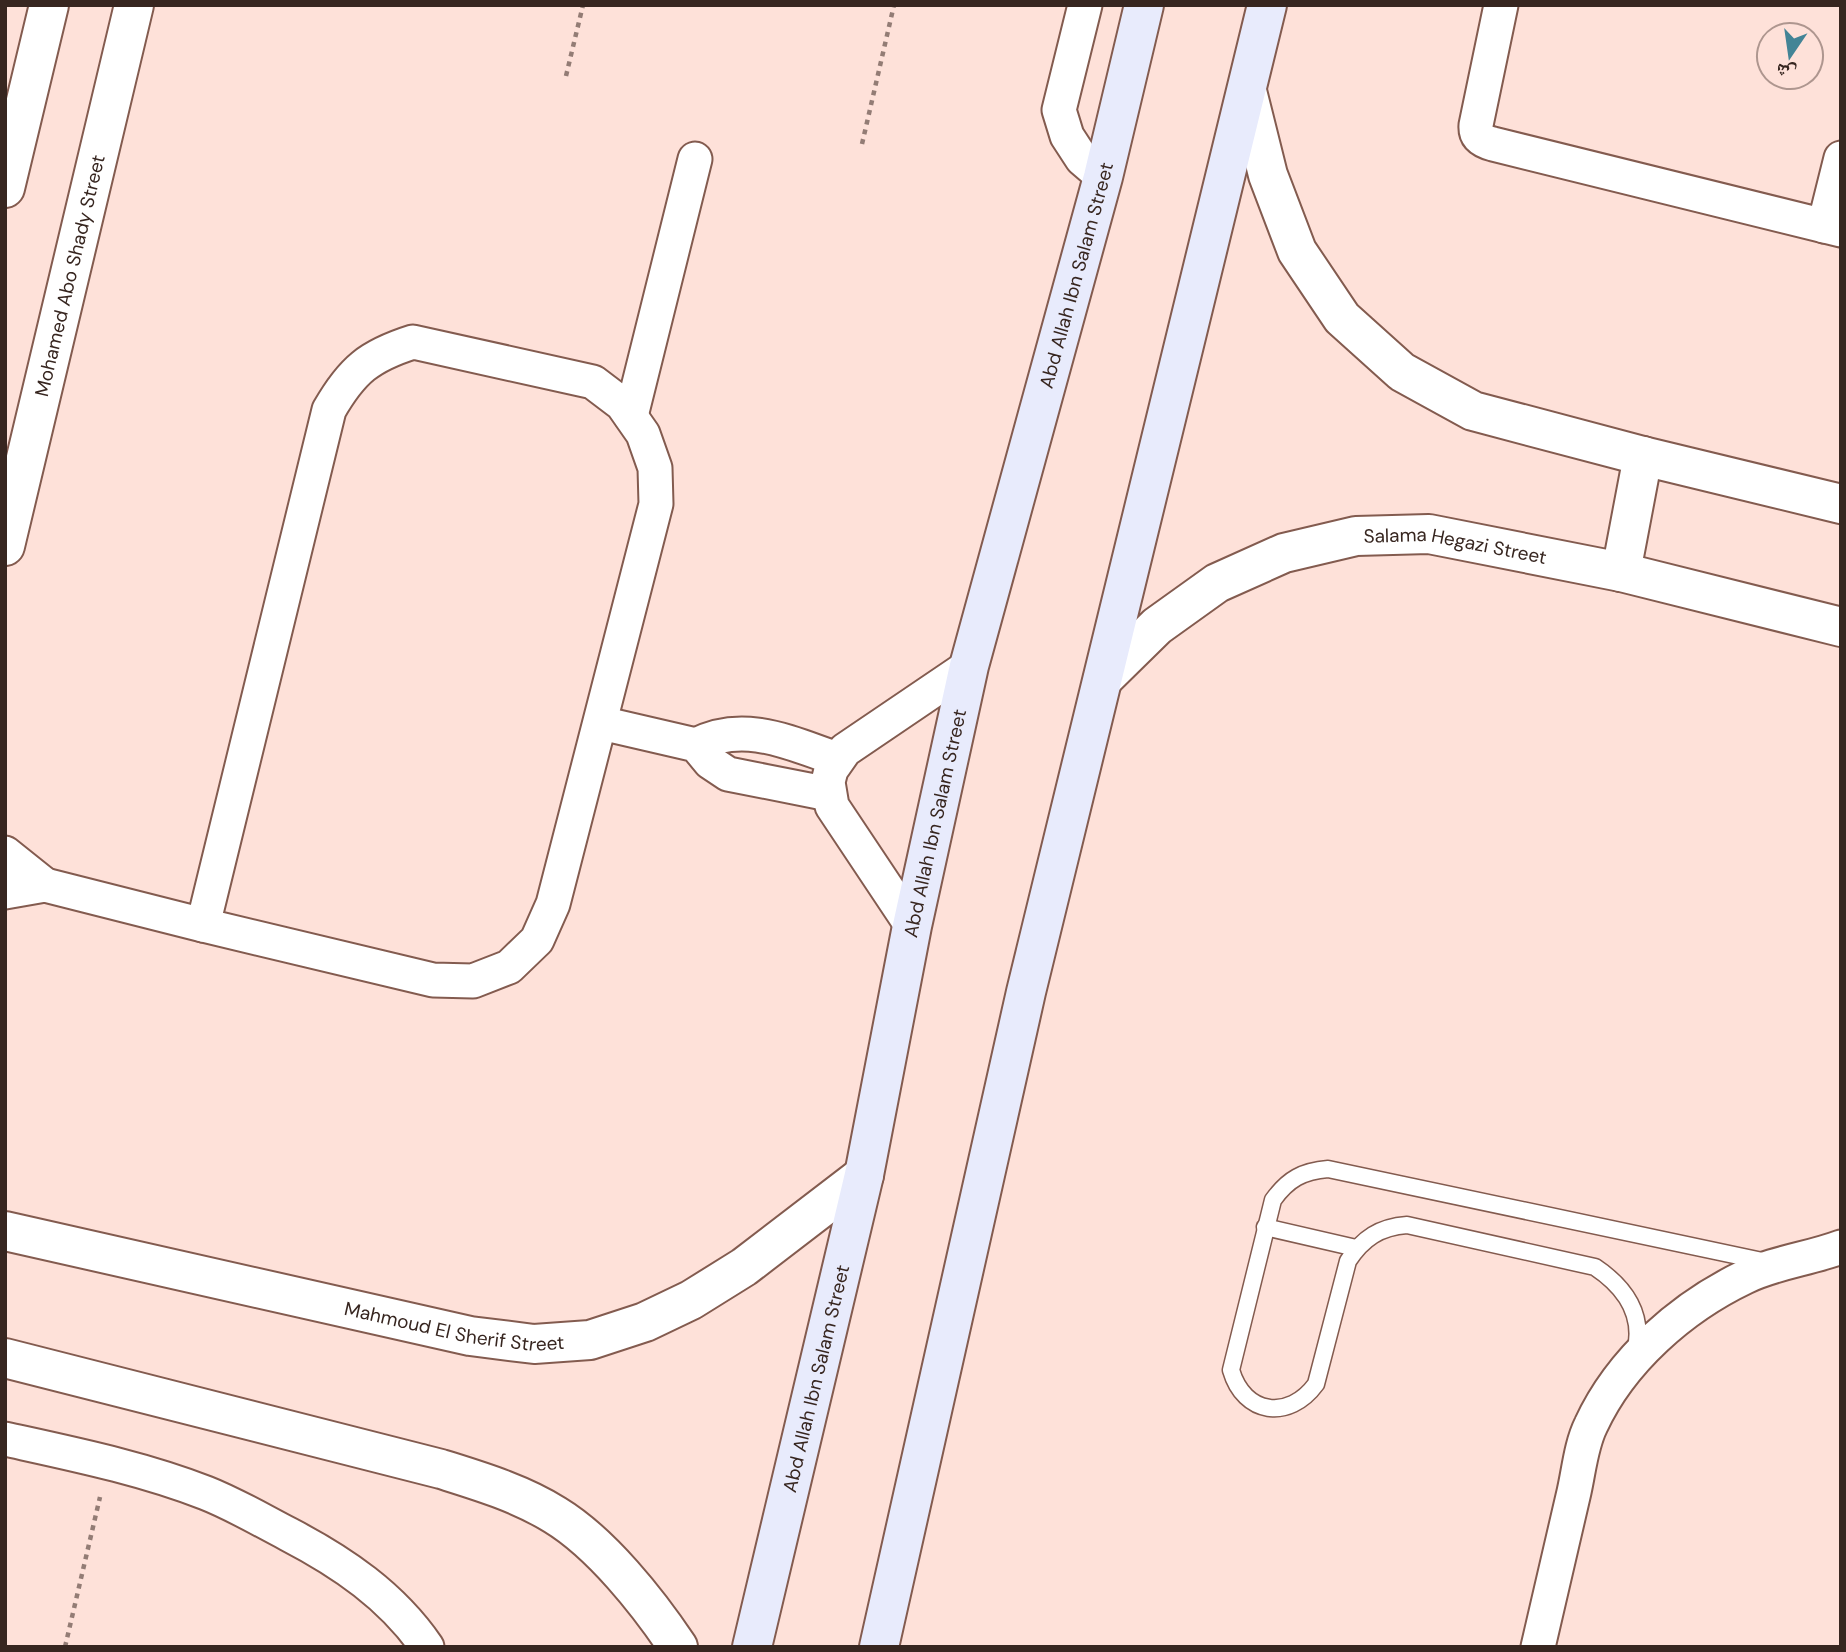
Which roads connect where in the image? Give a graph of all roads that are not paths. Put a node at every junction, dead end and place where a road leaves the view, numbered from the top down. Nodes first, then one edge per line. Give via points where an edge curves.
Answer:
1 (48, 5) edge
2 (134, 5) edge
3 (1085, 5) edge
4 (1144, 5) edge
5 (1267, 5) edge
6 (1501, 5) edge
7 (1247, 91) junction
8 (1841, 158) edge
9 (695, 159) dead end
10 (1103, 177) junction
11 (5, 188) edge
12 (1832, 228) edge
13 (631, 416) junction
14 (1643, 456) junction
15 (1841, 504) edge
16 (5, 546) edge
17 (1621, 572) junction
18 (1841, 627) edge
19 (970, 666) junction
20 (1103, 679) junction
21 (601, 723) junction
22 (696, 745) junction
23 (837, 759) junction
24 (829, 794) junction
25 (5, 853) edge
26 (45, 885) junction
27 (5, 892) edge
28 (203, 925) junction
29 (912, 926) junction
30 (864, 1175) junction
31 (1265, 1227) junction
32 (5, 1231) edge
33 (1841, 1247) edge
34 (1356, 1248) junction
35 (1776, 1264) junction
36 (5, 1358) edge
37 (1633, 1363) junction
38 (5, 1439) edge
39 (427, 1647) edge
40 (678, 1647) edge
41 (752, 1647) edge
42 (879, 1647) edge
43 (1538, 1647) edge

1 - 11 street
2 - 16 street, Mohamed Abo Shady Street
3 - 10 street via 1059,110 1067,136 1082,159
4 - 10 main road, Abd Allah Ibn Salam Street
5 - 7 main road
6 - 12 street via 1476,125 1479,138
7 - 14 street via 1268,175 1297,251 1342,318 1402,372 1473,411
7 - 20 main road
8 - 12 street
9 - 13 street
10 - 19 main road, Abd Allah Ibn Salam Street
13 - 21 street via 643,433 655,467 656,504
13 - 28 street via 593,382 413,342 385,351 361,366 342,386 329,410
14 - 15 street
14 - 17 street
17 - 18 street, Salama Hegazi Street
17 - 20 street, Salama Hegazi Street via 1429,534 1356,536 1284,553 1217,583 1157,626
19 - 23 street
19 - 29 main road, Abd Allah Ibn Salam Street
20 - 42 main road via 1026,992
21 - 22 street
21 - 28 street via 553,904 537,940 509,967 473,981 433,980
22 - 23 street via 733,733 776,738
22 - 24 street via 728,774
23 - 24 street via 828,782
24 - 29 street via 839,817
25 - 26 street
26 - 27 street
26 - 28 street
29 - 30 main road, Abd Allah Ibn Salam Street
30 - 32 street, Mahmoud El Sherif Street via 744,1267 691,1300 645,1322 590,1340 534,1344 470,1336
30 - 41 main road, Abd Allah Ibn Salam Street
31 - 34 lane
31 - 34 lane via 1231,1370 1241,1393 1263,1407 1294,1405 1316,1384 1343,1275
31 - 35 lane via 1273,1200 1283,1186 1296,1176 1328,1169
33 - 35 street
34 - 37 lane via 1379,1230 1407,1225 1595,1267 1623,1290 1633,1306 1637,1334
35 - 37 street via 1689,1310
36 - 40 street via 494,1486 555,1515 598,1548
37 - 43 street via 1590,1427
38 - 39 street via 108,1462 208,1494 323,1552 375,1588

